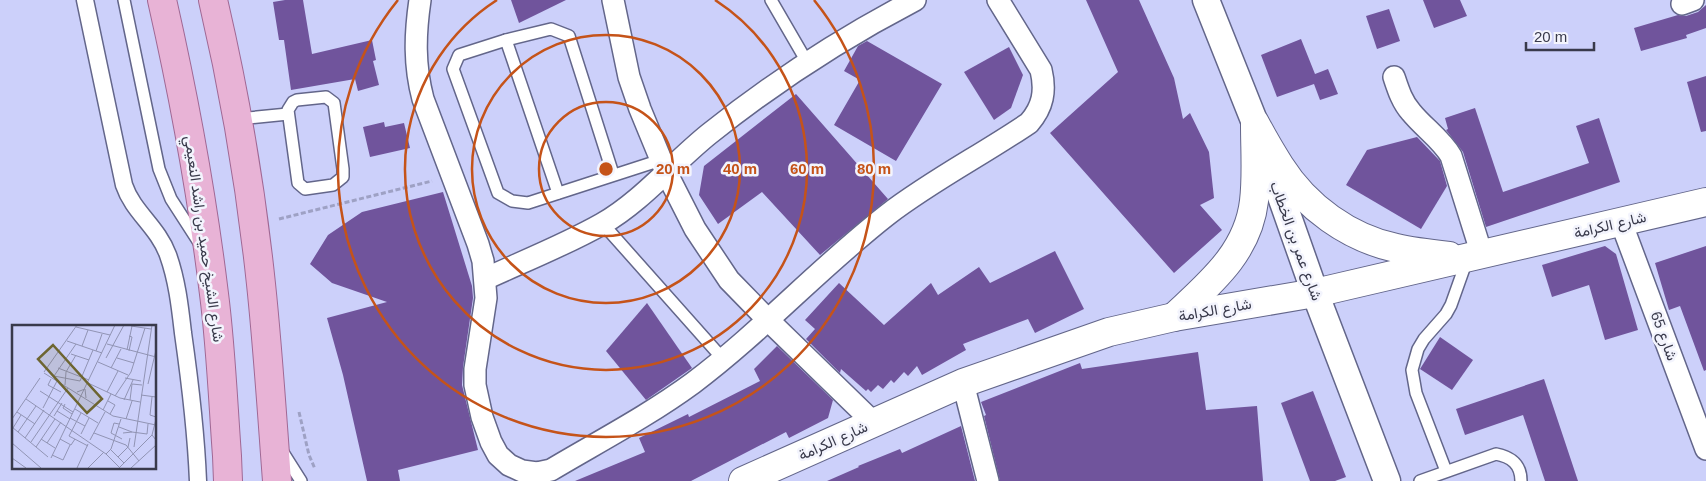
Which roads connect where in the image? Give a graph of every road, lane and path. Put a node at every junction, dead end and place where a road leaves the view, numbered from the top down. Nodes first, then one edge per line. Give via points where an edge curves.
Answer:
1 (85, 0) edge
2 (124, 0) edge
3 (162, 0) edge
4 (213, 0) edge
5 (420, 0) edge
6 (613, 0) edge
7 (771, 0) edge
8 (915, 0) edge
9 (998, 0) edge
10 (1206, 0) edge
11 (506, 40) junction
12 (807, 62) junction
13 (1394, 77) dead end
14 (288, 114) junction
15 (238, 119) junction
16 (1255, 123) junction
17 (663, 166) junction
18 (613, 174) junction
19 (452, 176) junction
20 (558, 193) junction
21 (1706, 202) edge
22 (279, 219) dead end
23 (1622, 222) junction
24 (603, 224) junction
25 (1475, 257) junction
26 (209, 258) junction
27 (486, 279) junction
28 (1315, 293) junction
29 (1174, 317) junction
30 (768, 320) junction
31 (723, 359) junction
32 (963, 383) junction
33 (874, 423) junction
34 (274, 439) junction
35 (1706, 449) edge
36 (1446, 471) junction
37 (198, 481) edge
38 (228, 481) edge
39 (277, 481) edge
40 (301, 481) edge
41 (743, 481) edge
42 (988, 481) edge
43 (1387, 481) edge
44 (1420, 481) edge
45 (1521, 481) edge

1 - 37 street via 124,185 132,202 160,237 173,271 188,365
2 - 26 lane via 159,169 179,213
3 - 26 main road, شارع الشيخ حميد بن راشد النعيمي via 190,130
4 - 15 main road
5 - 19 street via 416,32 419,83
6 - 17 street via 629,77
7 - 12 lane
8 - 12 street
9 - 30 street via 1041,70 1044,93 1036,114 1029,123 888,214
10 - 16 street, شارع عمر بن الخطاب
11 - 18 lane via 551,29 568,36
11 - 20 lane
11 - 20 lane via 459,55 453,68 498,193 512,201 528,203
12 - 17 street
13 - 25 street via 1408,108 1451,156
14 - 14 lane via 290,106 297,100 326,97 332,100 344,168 343,177 337,183 305,189 298,183
14 - 15 lane
15 - 34 main road via 261,283
16 - 25 main road via 1295,186 1311,204 1350,231 1395,248
16 - 28 street, شارع عمر بن الخطاب
16 - 29 main road via 1254,201 1249,224 1240,245 1222,270
17 - 18 lane
17 - 24 street via 646,190
17 - 30 street via 712,257 729,280
18 - 20 lane
19 - 22 path
19 - 27 street via 478,244
21 - 23 main road, شارع الكرامة
23 - 25 main road, شارع الكرامة
23 - 35 street, شارع 65
24 - 27 street
24 - 31 lane
25 - 28 main road, شارع الكرامة
25 - 36 lane via 1446,314 1418,348 1412,370 1416,393
26 - 38 main road, شارع الشيخ حميد بن راشد النعيمي
27 - 31 street via 484,316 475,368 478,401 498,454 509,465 522,471 537,473 551,470 661,405
28 - 29 main road, شارع الكرامة
28 - 43 street, شارع عمر بن الخطاب
29 - 32 main road, شارع الكرامة via 1109,332
30 - 31 street
30 - 33 street
32 - 33 main road, شارع الكرامة
32 - 42 street
33 - 41 main road, شارع الكرامة
34 - 39 main road
34 - 40 lane
36 - 44 lane
36 - 45 lane via 1496,454 1514,461 1520,469

